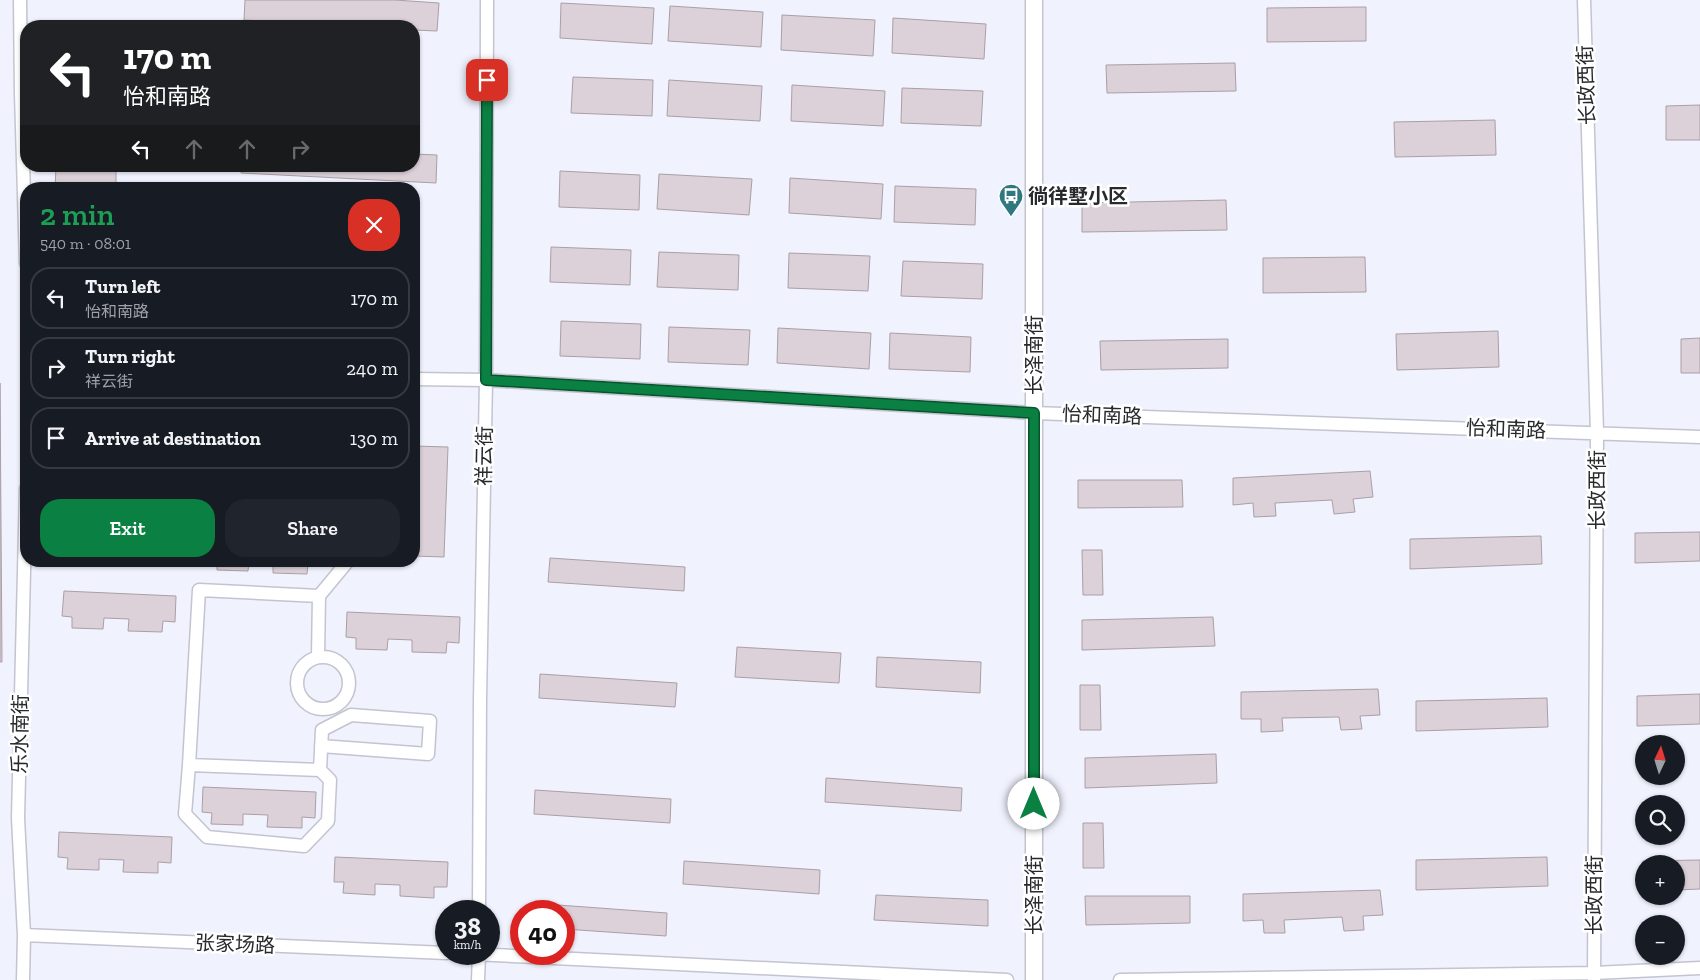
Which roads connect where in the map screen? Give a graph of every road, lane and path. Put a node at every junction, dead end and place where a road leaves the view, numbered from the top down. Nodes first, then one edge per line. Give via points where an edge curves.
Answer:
1 (20, 0) edge
2 (487, 0) edge
3 (1034, 0) edge
4 (1584, 0) edge
5 (20, 20) edge
6 (420, 379) edge
7 (486, 380) junction
8 (1034, 413) junction
9 (1597, 432) junction
10 (1700, 437) edge
11 (24, 567) edge
12 (343, 567) edge
13 (320, 596) junction
14 (318, 657) junction
15 (327, 709) junction
16 (335, 724) junction
17 (321, 746) junction
18 (189, 765) junction
19 (320, 770) junction
20 (479, 900) edge
21 (24, 935) junction
22 (435, 953) edge
23 (500, 955) edge
24 (478, 965) edge
25 (1700, 968) edge
26 (1594, 976) edge
27 (24, 980) edge
28 (478, 980) edge
29 (1007, 980) edge
30 (1034, 980) edge
31 (1120, 980) edge

1 - 5 street
2 - 7 street, 祥云街
3 - 8 street, 长泽南街
4 - 9 street, 长政西街
6 - 7 street, 怡和南路
7 - 8 street, 怡和南路
7 - 20 street, 祥云街
8 - 9 street, 怡和南路
8 - 30 street, 长泽南街
9 - 10 street, 怡和南路
9 - 26 street, 长政西街
11 - 21 street, 乐水南街 via 18,818
12 - 13 street
13 - 14 street
13 - 18 street via 199,590
14 - 15 street via 303,666 296,683 302,700 318,709
14 - 15 street via 335,659 349,678 347,694 336,706
15 - 16 street
16 - 17 street via 322,730
16 - 17 street via 351,715 430,721 428,754
17 - 19 street
18 - 19 street
18 - 19 street via 185,814 207,837 304,846 328,821 330,780
21 - 22 street, 张家场路
21 - 27 street, 乐水南街
23 - 29 street
24 - 28 street
25 - 26 street
26 - 31 street

